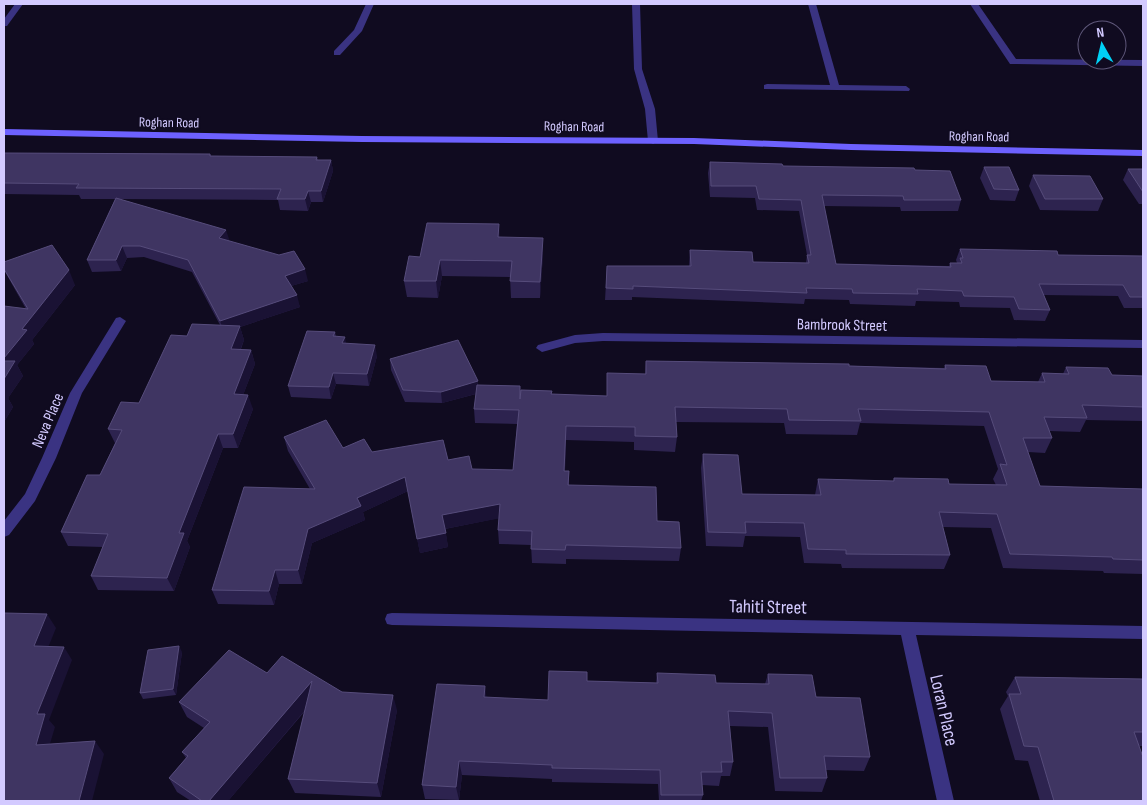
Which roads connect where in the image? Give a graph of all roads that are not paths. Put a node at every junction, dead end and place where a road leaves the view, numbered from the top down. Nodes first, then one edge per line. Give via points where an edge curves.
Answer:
1 (19, 4) edge
2 (370, 4) edge
3 (636, 4) edge
4 (812, 4) edge
5 (974, 4) edge
6 (4, 24) edge
7 (337, 53) dead end
8 (1143, 64) edge
9 (767, 87) dead end
10 (835, 88) junction
11 (906, 89) dead end
12 (4, 132) edge
13 (653, 141) junction
14 (1143, 152) edge
15 (120, 321) dead end
16 (1143, 344) edge
17 (542, 348) dead end
18 (4, 531) edge
19 (392, 619) dead end
20 (907, 628) junction
21 (1143, 633) edge
22 (945, 801) edge

1 - 6 street
2 - 7 street via 358,31
3 - 13 street via 638,69 650,110
4 - 10 street
5 - 8 street via 1013,62
9 - 10 street
10 - 11 street
12 - 13 main road, Roghan Road via 371,140
13 - 14 main road, Roghan Road
15 - 18 street, Neva Place via 76,393 30,497
16 - 17 street, Bambrook Street via 603,337 575,339
19 - 20 street, Tahiti Street
20 - 21 street, Tahiti Street
20 - 22 street, Loran Place

